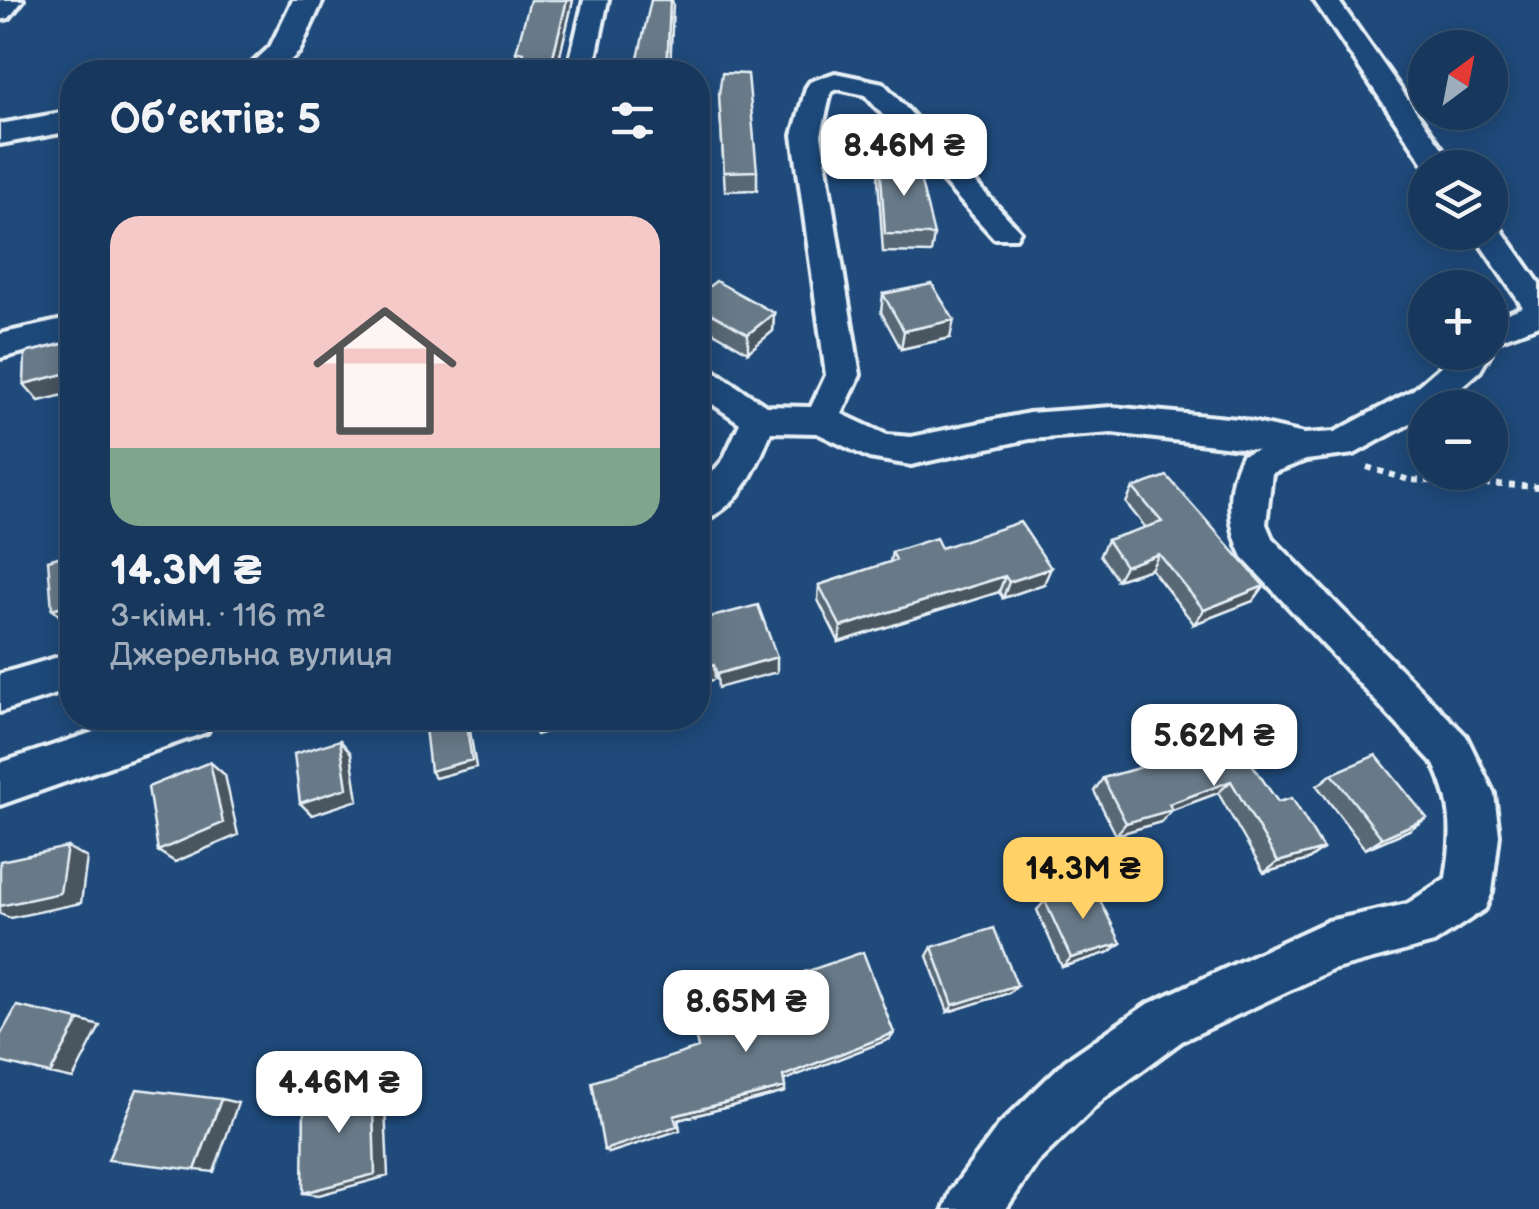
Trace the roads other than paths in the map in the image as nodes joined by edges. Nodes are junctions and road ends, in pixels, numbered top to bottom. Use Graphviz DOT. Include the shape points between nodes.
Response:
graph roads {
  1 [pos="11,0"];
  2 [pos="308,0"];
  3 [pos="596,0"];
  4 [pos="1326,0"];
  5 [pos="0,13"];
  6 [pos="273,60"];
  7 [pos="583,60"];
  8 [pos="60,123"];
  9 [pos="0,134"];
  10 [pos="1430,150"];
  11 [pos="1005,231"];
  12 [pos="1499,250"];
  13 [pos="1539,310"];
  14 [pos="1508,324"];
  15 [pos="60,332"];
  16 [pos="0,346"];
  17 [pos="1460,370"];
  18 [pos="710,385"];
  19 [pos="760,419"];
  20 [pos="822,420"];
  21 [pos="1304,447"];
  22 [pos="710,505"];
  23 [pos="60,675"];
  24 [pos="0,693"];
  25 [pos="157,730"];
  26 [pos="0,784"];
  27 [pos="972,1209"];
  1 -- 5 [label="street"];
  2 -- 6 [label="street"];
  3 -- 7 [label="street"];
  4 -- 10 [label="street"];
  8 -- 9 [label="street"];
  11 -- 20 [label="street" via="874,88 835,80 819,88 807,135 843,376"];
  12 -- 13 [label="street"];
  13 -- 14 [label="street"];
  15 -- 16 [label="street"];
  17 -- 21 [label="street" via="1424,400 1341,444"];
  18 -- 19 [label="street"];
  19 -- 20 [label="street"];
  19 -- 22 [label="street" via="740,464"];
  20 -- 21 [label="street" via="882,448 911,451 1029,426 1112,420 1222,430"];
  21 -- 27 [label="street" via="1255,465 1247,524 1258,548 1450,750 1471,794 1476,835 1468,892 1417,926 1328,946 1164,1023 1084,1080 1018,1144"];
  23 -- 24 [label="street"];
  25 -- 26 [label="street"];
}
